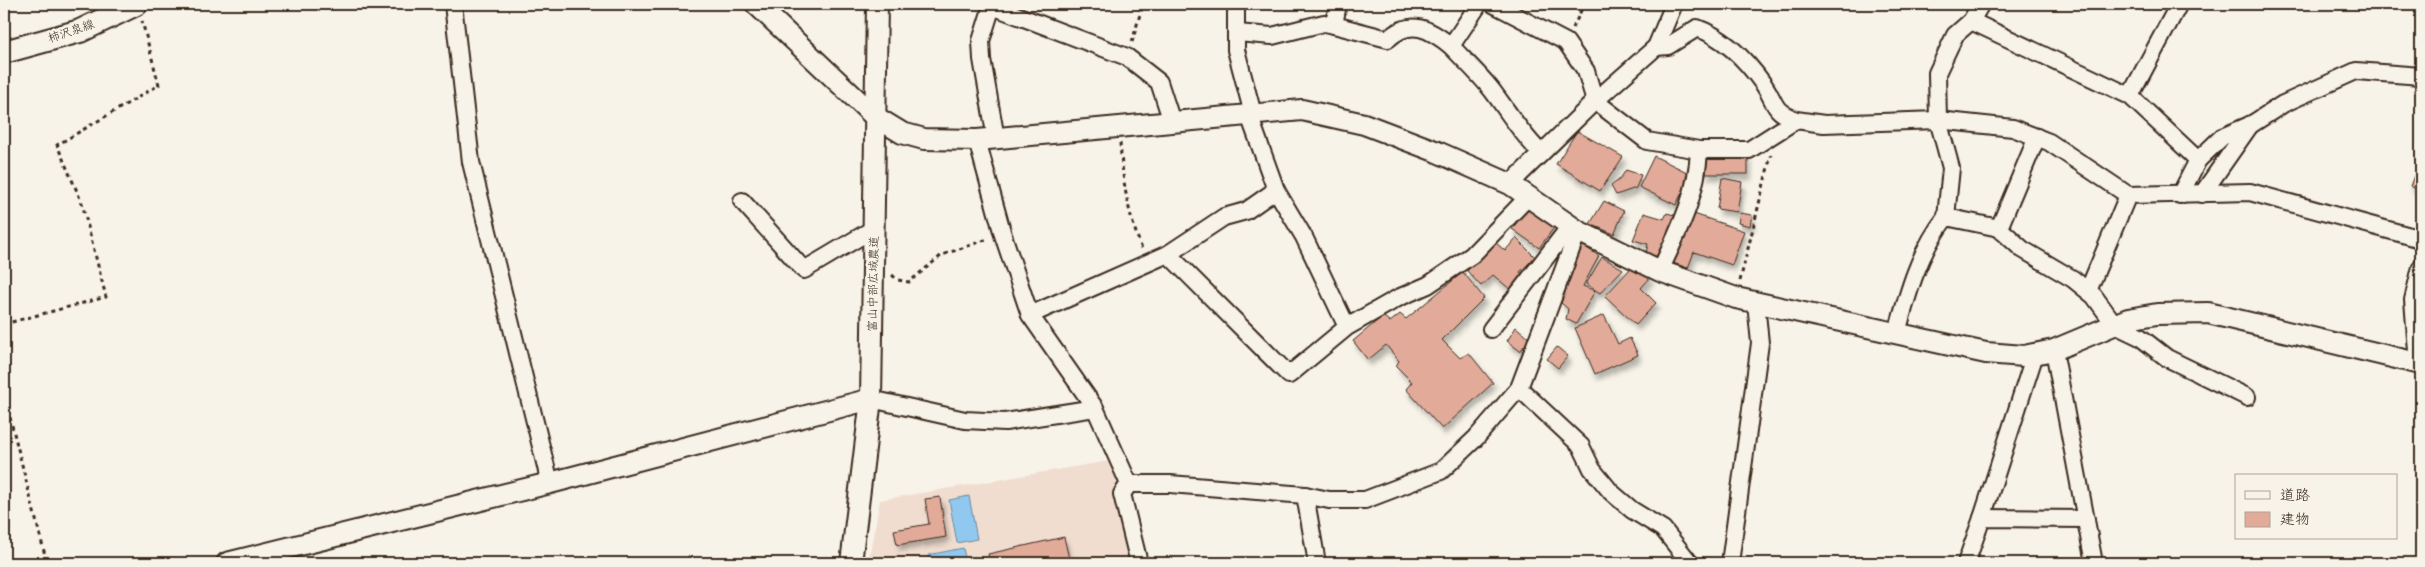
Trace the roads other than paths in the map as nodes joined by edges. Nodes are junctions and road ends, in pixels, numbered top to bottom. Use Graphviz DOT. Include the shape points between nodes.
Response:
graph roads {
  1 [pos="453,4"];
  2 [pos="756,4"];
  3 [pos="877,4"];
  4 [pos="1236,4"];
  5 [pos="1338,4"];
  6 [pos="1479,4"];
  7 [pos="1493,4"];
  8 [pos="1674,4"];
  9 [pos="1981,4"];
  10 [pos="2179,4"];
  11 [pos="990,5"];
  12 [pos="138,8"];
  13 [pos="1972,21"];
  14 [pos="1334,25"];
  15 [pos="1237,33"];
  16 [pos="1451,46"];
  17 [pos="1656,47"];
  18 [pos="4,52"];
  19 [pos="2421,76"];
  20 [pos="2130,96"];
  21 [pos="1594,101"];
  22 [pos="1251,115"];
  23 [pos="874,116"];
  24 [pos="1796,120"];
  25 [pos="1938,120"];
  26 [pos="1172,122"];
  27 [pos="2252,124"];
  28 [pos="2037,137"];
  29 [pos="986,140"];
  30 [pos="1698,150"];
  31 [pos="1541,153"];
  32 [pos="2198,160"];
  33 [pos="1510,184"];
  34 [pos="1276,190"];
  35 [pos="2202,194"];
  36 [pos="2128,195"];
  37 [pos="2180,195"];
  38 [pos="1528,197"];
  39 [pos="742,201"];
  40 [pos="1946,217"];
  41 [pos="1999,228"];
  42 [pos="873,229"];
  43 [pos="1574,229"];
  44 [pos="2421,239"];
  45 [pos="1168,254"];
  46 [pos="2421,267"];
  47 [pos="1660,271"];
  48 [pos="2088,291"];
  49 [pos="1756,303"];
  50 [pos="1030,315"];
  51 [pos="2115,325"];
  52 [pos="1347,327"];
  53 [pos="1491,329"];
  54 [pos="1897,333"];
  55 [pos="2044,352"];
  56 [pos="2420,364"];
  57 [pos="1519,388"];
  58 [pos="2247,397"];
  59 [pos="872,398"];
  60 [pos="1095,408"];
  61 [pos="550,483"];
  62 [pos="1129,484"];
  63 [pos="1305,495"];
  64 [pos="1982,518"];
  65 [pos="2086,520"];
  66 [pos="227,563"];
  67 [pos="851,563"];
  68 [pos="1139,563"];
  69 [pos="1317,563"];
  70 [pos="1690,563"];
  71 [pos="1730,563"];
  72 [pos="1966,563"];
  73 [pos="2094,563"];
  1 -- 61 [label="street" via="472,162"];
  2 -- 23 [label="street"];
  3 -- 23 [label="street, 富山中部広域農道"];
  4 -- 15 [label="street"];
  5 -- 14 [label="street"];
  6 -- 16 [label="street"];
  7 -- 21 [label="street" via="1566,42 1586,71"];
  8 -- 17 [label="street"];
  9 -- 13 [label="street"];
  10 -- 20 [label="street"];
  11 -- 26 [label="street" via="1127,57 1159,82"];
  11 -- 29 [label="street" via="981,41"];
  12 -- 18 [label="main road, 柿沢泉線" via="80,31"];
  13 -- 20 [label="street"];
  13 -- 25 [label="street" via="1955,35 1937,73"];
  14 -- 15 [label="street" via="1324,23 1272,36"];
  14 -- 16 [label="street" via="1388,39 1398,30 1420,27"];
  15 -- 22 [label="street" via="1236,50"];
  16 -- 31 [label="street" via="1489,87 1515,120 1523,136"];
  17 -- 21 [label="street"];
  17 -- 24 [label="street" via="1668,46 1698,28 1707,32 1726,42 1753,70 1772,104 1783,115"];
  19 -- 27 [label="street" via="2356,71 2283,104"];
  20 -- 32 [label="street"];
  21 -- 30 [label="street" via="1648,141"];
  21 -- 31 [label="street"];
  22 -- 26 [label="street"];
  22 -- 33 [label="street" via="1302,110 1364,124"];
  22 -- 34 [label="street"];
  23 -- 29 [label="street" via="902,133 924,139"];
  23 -- 42 [label="street, 富山中部広域農道"];
  24 -- 25 [label="street" via="1824,124"];
  24 -- 30 [label="street" via="1749,150"];
  25 -- 28 [label="street" via="2013,128"];
  25 -- 40 [label="street" via="1951,168"];
  26 -- 29 [label="street"];
  27 -- 32 [label="street" via="2222,137"];
  27 -- 35 [label="street"];
  28 -- 36 [label="street"];
  28 -- 41 [label="street"];
  29 -- 50 [label="street" via="1003,235"];
  30 -- 47 [label="street" via="1698,176 1690,204"];
  31 -- 33 [label="street"];
  32 -- 37 [label="street"];
  33 -- 38 [label="street"];
  34 -- 45 [label="street" via="1246,211 1224,217"];
  34 -- 52 [label="street" via="1304,237"];
  35 -- 37 [label="street"];
  35 -- 44 [label="street" via="2250,192"];
  36 -- 37 [label="street"];
  36 -- 48 [label="street"];
  38 -- 43 [label="street"];
  38 -- 52 [label="street" via="1472,255 1428,285"];
  39 -- 42 [label="street" via="804,270"];
  40 -- 41 [label="street"];
  40 -- 54 [label="street" via="1931,236 1910,284"];
  41 -- 48 [label="street" via="2022,249"];
  42 -- 59 [label="street, 富山中部広域農道"];
  43 -- 47 [label="street"];
  43 -- 53 [label="street"];
  43 -- 57 [label="street"];
  45 -- 50 [label="street"];
  45 -- 52 [label="street" via="1289,375"];
  46 -- 56 [label="street" via="2413,300"];
  47 -- 49 [label="street"];
  48 -- 51 [label="street"];
  49 -- 54 [label="street"];
  49 -- 71 [label="street" via="1760,343"];
  50 -- 60 [label="street"];
  51 -- 55 [label="street"];
  51 -- 56 [label="street" via="2128,319 2157,314 2208,313"];
  51 -- 58 [label="street" via="2140,337 2167,358"];
  54 -- 55 [label="street" via="1986,353 2024,356"];
  55 -- 64 [label="street"];
  55 -- 65 [label="street"];
  57 -- 63 [label="street" via="1476,438 1441,471 1364,500 1329,500"];
  57 -- 70 [label="street" via="1581,446 1592,469 1610,492 1663,529"];
  59 -- 60 [label="street" via="965,420 1005,422"];
  59 -- 61 [label="street"];
  59 -- 67 [label="street, 富山中部広域農道"];
  60 -- 62 [label="street"];
  61 -- 66 [label="street"];
  62 -- 63 [label="street" via="1170,484"];
  62 -- 68 [label="street" via="1122,494"];
  63 -- 69 [label="street"];
  64 -- 65 [label="street"];
  64 -- 72 [label="street"];
  65 -- 73 [label="street"];
}
